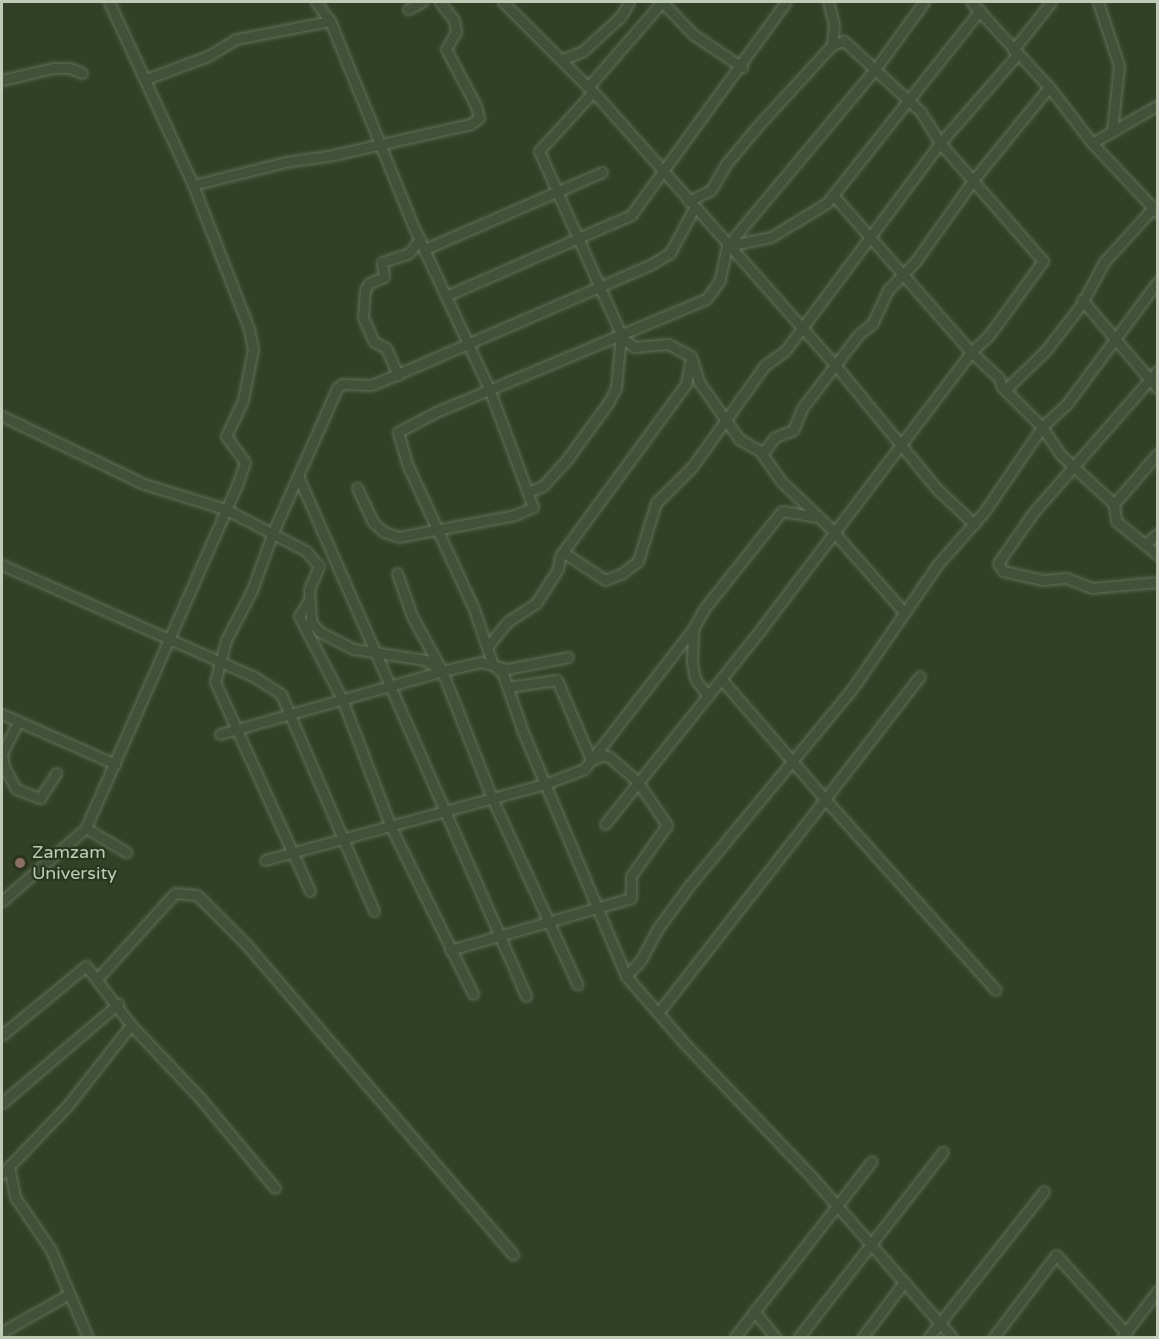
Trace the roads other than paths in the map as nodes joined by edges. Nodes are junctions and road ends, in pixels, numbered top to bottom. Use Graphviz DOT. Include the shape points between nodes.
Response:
graph roads {
  1 [pos="109,2"];
  2 [pos="316,2"];
  3 [pos="422,2"];
  4 [pos="440,2"];
  5 [pos="503,2"];
  6 [pos="629,2"];
  7 [pos="662,2"];
  8 [pos="786,2"];
  9 [pos="828,2"];
  10 [pos="924,2"];
  11 [pos="971,2"];
  12 [pos="1051,2"];
  13 [pos="1098,2"];
  14 [pos="408,9"];
  15 [pos="980,10"];
  16 [pos="330,21"];
  17 [pos="832,45"];
  18 [pos="1015,52"];
  19 [pos="561,60"];
  20 [pos="742,67"];
  21 [pos="876,68"];
  22 [pos="82,73"];
  23 [pos="146,79"];
  24 [pos="2,80"];
  25 [pos="1049,87"];
  26 [pos="590,90"];
  27 [pos="910,101"];
  28 [pos="1158,105"];
  29 [pos="1112,132"];
  30 [pos="940,143"];
  31 [pos="1092,143"];
  32 [pos="380,145"];
  33 [pos="662,168"];
  34 [pos="602,172"];
  35 [pos="974,179"];
  36 [pos="194,185"];
  37 [pos="558,192"];
  38 [pos="833,195"];
  39 [pos="691,204"];
  40 [pos="1155,210"];
  41 [pos="869,238"];
  42 [pos="420,239"];
  43 [pos="578,240"];
  44 [pos="727,246"];
  45 [pos="425,249"];
  46 [pos="902,275"];
  47 [pos="1158,280"];
  48 [pos="599,288"];
  49 [pos="448,295"];
  50 [pos="1082,300"];
  51 [pos="802,327"];
  52 [pos="621,335"];
  53 [pos="1115,342"];
  54 [pos="469,344"];
  55 [pos="971,352"];
  56 [pos="691,356"];
  57 [pos="836,366"];
  58 [pos="1158,370"];
  59 [pos="398,375"];
  60 [pos="1149,381"];
  61 [pos="1158,389"];
  62 [pos="1005,390"];
  63 [pos="490,391"];
  64 [pos="2,416"];
  65 [pos="727,420"];
  66 [pos="1041,428"];
  67 [pos="901,446"];
  68 [pos="1158,453"];
  69 [pos="762,454"];
  70 [pos="1073,468"];
  71 [pos="298,476"];
  72 [pos="357,488"];
  73 [pos="531,491"];
  74 [pos="1114,504"];
  75 [pos="225,509"];
  76 [pos="815,517"];
  77 [pos="974,524"];
  78 [pos="438,531"];
  79 [pos="273,532"];
  80 [pos="1158,533"];
  81 [pos="833,534"];
  82 [pos="1147,543"];
  83 [pos="563,552"];
  84 [pos="1158,555"];
  85 [pos="2,565"];
  86 [pos="397,573"];
  87 [pos="1158,582"];
  88 [pos="309,600"];
  89 [pos="904,612"];
  90 [pos="693,629"];
  91 [pos="171,641"];
  92 [pos="487,647"];
  93 [pos="376,654"];
  94 [pos="568,657"];
  95 [pos="219,663"];
  96 [pos="493,665"];
  97 [pos="442,671"];
  98 [pos="920,676"];
  99 [pos="721,679"];
  100 [pos="390,686"];
  101 [pos="507,687"];
  102 [pos="708,696"];
  103 [pos="342,699"];
  104 [pos="2,714"];
  105 [pos="288,714"];
  106 [pos="18,722"];
  107 [pos="238,729"];
  108 [pos="220,734"];
  109 [pos="591,760"];
  110 [pos="792,762"];
  111 [pos="115,764"];
  112 [pos="56,773"];
  113 [pos="637,781"];
  114 [pos="545,784"];
  115 [pos="492,798"];
  116 [pos="825,799"];
  117 [pos="443,812"];
  118 [pos="605,824"];
  119 [pos="391,827"];
  120 [pos="86,828"];
  121 [pos="344,838"];
  122 [pos="126,852"];
  123 [pos="292,852"];
  124 [pos="265,860"];
  125 [pos="310,891"];
  126 [pos="2,901"];
  127 [pos="599,906"];
  128 [pos="374,911"];
  129 [pos="549,921"];
  130 [pos="497,936"];
  131 [pos="450,950"];
  132 [pos="626,976"];
  133 [pos="97,979"];
  134 [pos="577,984"];
  135 [pos="996,990"];
  136 [pos="473,994"];
  137 [pos="526,996"];
  138 [pos="118,1004"];
  139 [pos="658,1013"];
  140 [pos="131,1025"];
  141 [pos="2,1035"];
  142 [pos="2,1102"];
  143 [pos="943,1152"];
  144 [pos="872,1161"];
  145 [pos="9,1166"];
  146 [pos="2,1174"];
  147 [pos="275,1188"];
  148 [pos="1044,1191"];
  149 [pos="834,1205"];
  150 [pos="870,1246"];
  151 [pos="513,1255"];
  152 [pos="904,1282"];
  153 [pos="1158,1290"];
  154 [pos="69,1294"];
  155 [pos="754,1311"];
  156 [pos="940,1323"];
  157 [pos="2,1332"];
  158 [pos="1124,1335"];
  159 [pos="88,1338"];
  160 [pos="734,1338"];
  161 [pos="776,1338"];
  162 [pos="798,1338"];
  163 [pos="862,1338"];
  164 [pos="928,1338"];
  165 [pos="952,1338"];
  166 [pos="993,1338"];
  1 -- 23 [label="street"];
  2 -- 16 [label="street"];
  3 -- 14 [label="street"];
  4 -- 32 [label="street" via="454,20 456,32 446,49 479,118 471,124"];
  5 -- 19 [label="street"];
  6 -- 19 [label="street" via="621,16 583,51"];
  7 -- 20 [label="street" via="694,36"];
  7 -- 26 [label="street"];
  8 -- 20 [label="street"];
  9 -- 17 [label="street" via="834,25"];
  10 -- 21 [label="street"];
  11 -- 15 [label="street"];
  12 -- 18 [label="street"];
  13 -- 29 [label="street" via="1119,66"];
  15 -- 18 [label="street"];
  15 -- 27 [label="street"];
  16 -- 23 [label="street" via="236,39 208,56"];
  16 -- 32 [label="street"];
  17 -- 21 [label="street" via="849,43"];
  17 -- 39 [label="street" via="756,128 726,164 711,190"];
  18 -- 25 [label="street"];
  18 -- 30 [label="street"];
  19 -- 26 [label="street"];
  20 -- 33 [label="street"];
  21 -- 27 [label="street"];
  21 -- 44 [label="street"];
  22 -- 24 [label="street" via="53,68"];
  23 -- 36 [label="street"];
  25 -- 31 [label="street"];
  25 -- 35 [label="street"];
  26 -- 33 [label="street"];
  26 -- 37 [label="street" via="538,150"];
  27 -- 30 [label="street"];
  27 -- 38 [label="street"];
  28 -- 29 [label="street"];
  29 -- 31 [label="street"];
  30 -- 35 [label="street"];
  30 -- 41 [label="street"];
  31 -- 40 [label="street"];
  32 -- 36 [label="street" via="285,162"];
  32 -- 42 [label="street"];
  33 -- 39 [label="street"];
  33 -- 43 [label="street" via="631,215"];
  34 -- 37 [label="street"];
  35 -- 46 [label="street"];
  35 -- 55 [label="street" via="1043,261 989,335"];
  36 -- 75 [label="street" via="249,329 253,349 243,400 226,436 245,462"];
  37 -- 43 [label="street"];
  37 -- 45 [label="street"];
  38 -- 41 [label="street"];
  38 -- 44 [label="street" via="827,203 771,237"];
  39 -- 44 [label="street"];
  39 -- 48 [label="street" via="667,256"];
  40 -- 50 [label="street" via="1104,262"];
  41 -- 46 [label="street"];
  41 -- 51 [label="street"];
  42 -- 45 [label="street"];
  42 -- 59 [label="street" via="409,253 382,262 384,277 369,283 365,290 363,317 374,342 386,348"];
  43 -- 48 [label="street"];
  43 -- 49 [label="street"];
  44 -- 51 [label="street"];
  44 -- 52 [label="street" via="720,280 706,299"];
  45 -- 49 [label="street"];
  46 -- 55 [label="street"];
  46 -- 57 [label="street" via="888,290 872,324 859,333"];
  47 -- 53 [label="street"];
  48 -- 52 [label="street"];
  48 -- 54 [label="street"];
  49 -- 54 [label="street"];
  50 -- 53 [label="street"];
  50 -- 62 [label="street" via="1046,350"];
  51 -- 57 [label="street"];
  51 -- 65 [label="street" via="785,351 765,365"];
  52 -- 56 [label="street" via="634,347 668,344"];
  52 -- 63 [label="street"];
  52 -- 73 [label="street" via="616,388 608,403 568,458 543,486"];
  53 -- 60 [label="street"];
  53 -- 66 [label="street" via="1059,414"];
  54 -- 59 [label="street"];
  54 -- 63 [label="street"];
  55 -- 62 [label="street" via="999,378"];
  55 -- 67 [label="street"];
  56 -- 65 [label="street" via="699,382"];
  56 -- 83 [label="street" via="686,384"];
  57 -- 67 [label="street"];
  57 -- 69 [label="street" via="798,414 793,430 775,437"];
  58 -- 60 [label="street"];
  59 -- 71 [label="street" via="371,385 342,384 337,388"];
  60 -- 61 [label="street"];
  60 -- 70 [label="street"];
  62 -- 66 [label="street"];
  63 -- 73 [label="street"];
  63 -- 78 [label="street" via="398,432 408,466"];
  64 -- 75 [label="street" via="144,484"];
  65 -- 69 [label="street" via="739,440"];
  65 -- 83 [label="street" via="678,486 656,503 638,561 605,580"];
  66 -- 70 [label="street"];
  66 -- 77 [label="street" via="1010,478"];
  67 -- 77 [label="street"];
  67 -- 81 [label="street"];
  68 -- 74 [label="street"];
  69 -- 76 [label="street"];
  70 -- 74 [label="street"];
  70 -- 87 [label="street" via="1007,546 998,563 1003,571 1043,580 1066,578 1092,588"];
  71 -- 79 [label="street"];
  71 -- 93 [label="street"];
  72 -- 78 [label="street" via="373,522 384,532 399,537"];
  73 -- 78 [label="street" via="533,507 515,516"];
  74 -- 82 [label="street" via="1116,521"];
  75 -- 79 [label="street"];
  75 -- 91 [label="street"];
  76 -- 81 [label="street"];
  76 -- 90 [label="street" via="782,511 756,540"];
  77 -- 89 [label="street" via="938,564"];
  78 -- 92 [label="street"];
  79 -- 88 [label="street" via="317,561"];
  79 -- 95 [label="street"];
  80 -- 82 [label="street"];
  81 -- 89 [label="street"];
  81 -- 99 [label="street"];
  82 -- 84 [label="street"];
  83 -- 92 [label="street" via="558,569 536,603 507,622"];
  85 -- 91 [label="street"];
  86 -- 97 [label="street" via="412,616"];
  88 -- 93 [label="street" via="311,622 320,632 354,649"];
  88 -- 103 [label="street" via="299,616"];
  89 -- 110 [label="street" via="852,689"];
  90 -- 102 [label="street" via="695,679"];
  90 -- 109 [label="street"];
  91 -- 95 [label="street"];
  91 -- 111 [label="street"];
  92 -- 96 [label="street"];
  93 -- 97 [label="street" via="425,660"];
  93 -- 100 [label="street"];
  94 -- 96 [label="street" via="507,669"];
  95 -- 105 [label="street" via="262,680 281,694"];
  95 -- 107 [label="street" via="215,682"];
  96 -- 97 [label="street" via="481,662"];
  96 -- 101 [label="street" via="503,674"];
  97 -- 100 [label="street"];
  97 -- 115 [label="street"];
  98 -- 116 [label="street"];
  99 -- 102 [label="street"];
  99 -- 110 [label="street"];
  100 -- 103 [label="street"];
  100 -- 117 [label="street"];
  101 -- 109 [label="street" via="556,680"];
  101 -- 114 [label="street"];
  102 -- 113 [label="street"];
  103 -- 105 [label="street"];
  103 -- 119 [label="street"];
  104 -- 106 [label="street"];
  105 -- 107 [label="street"];
  105 -- 121 [label="street"];
  106 -- 111 [label="street"];
  106 -- 112 [label="street" via="2,753 16,789 40,798"];
  107 -- 108 [label="street"];
  107 -- 123 [label="street"];
  109 -- 113 [label="street" via="609,757"];
  109 -- 114 [label="street" via="572,776"];
  110 -- 116 [label="street"];
  110 -- 132 [label="street" via="689,886 658,928 641,960"];
  111 -- 120 [label="street"];
  113 -- 118 [label="street"];
  113 -- 127 [label="street" via="667,825 631,876 631,898"];
  114 -- 115 [label="street"];
  114 -- 127 [label="street"];
  115 -- 117 [label="street"];
  115 -- 129 [label="street"];
  116 -- 135 [label="street"];
  116 -- 139 [label="street"];
  117 -- 119 [label="street"];
  117 -- 130 [label="street"];
  119 -- 121 [label="street"];
  119 -- 131 [label="street"];
  120 -- 122 [label="street"];
  120 -- 126 [label="street"];
  121 -- 123 [label="street"];
  121 -- 128 [label="street"];
  123 -- 124 [label="street"];
  123 -- 125 [label="street"];
  127 -- 129 [label="street"];
  127 -- 132 [label="street"];
  129 -- 130 [label="street"];
  129 -- 134 [label="street"];
  130 -- 131 [label="street"];
  130 -- 137 [label="street"];
  131 -- 136 [label="street"];
  132 -- 139 [label="street"];
  133 -- 138 [label="street"];
  133 -- 141 [label="street" via="86,966"];
  133 -- 151 [label="street" via="175,893 197,895 245,943"];
  138 -- 140 [label="street"];
  138 -- 142 [label="street"];
  139 -- 149 [label="street"];
  140 -- 145 [label="street" via="68,1106"];
  140 -- 147 [label="street" via="200,1098"];
  143 -- 150 [label="street"];
  144 -- 149 [label="street"];
  145 -- 146 [label="street"];
  145 -- 154 [label="street" via="15,1197 43,1234"];
  148 -- 156 [label="street"];
  149 -- 150 [label="street"];
  149 -- 155 [label="street"];
  150 -- 152 [label="street"];
  150 -- 162 [label="street"];
  152 -- 156 [label="street"];
  152 -- 163 [label="street"];
  153 -- 158 [label="street"];
  154 -- 157 [label="street"];
  154 -- 159 [label="street"];
  155 -- 160 [label="street"];
  155 -- 161 [label="street"];
  156 -- 164 [label="street"];
  156 -- 165 [label="street"];
  158 -- 166 [label="street" via="1056,1255"];
}
